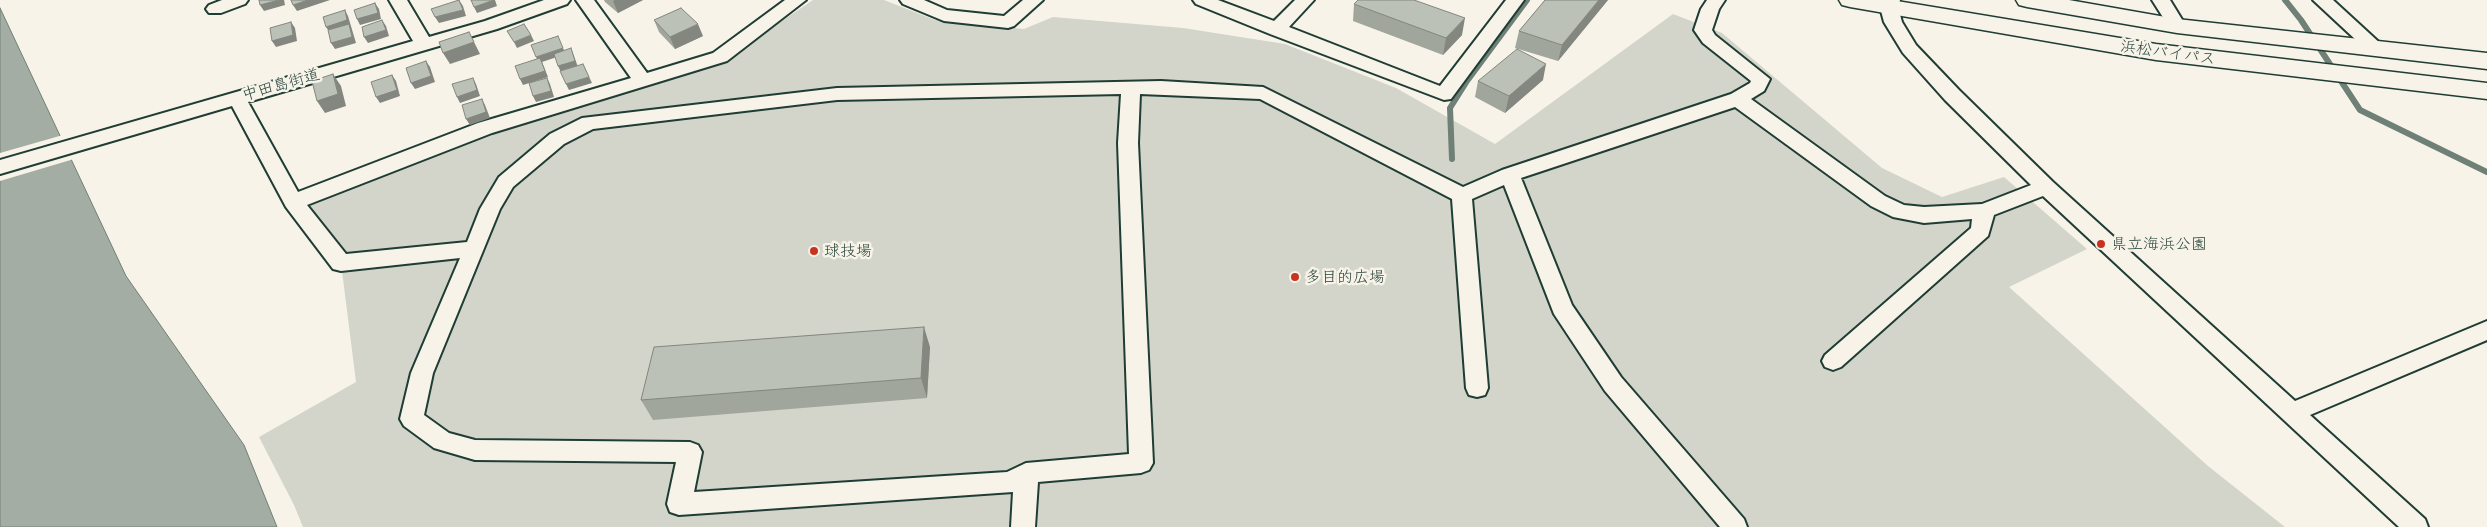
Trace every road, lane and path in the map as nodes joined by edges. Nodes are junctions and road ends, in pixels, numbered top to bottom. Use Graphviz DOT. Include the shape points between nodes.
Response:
graph roads {
  1 [pos="239,0"];
  2 [pos="398,0"];
  3 [pos="562,0"];
  4 [pos="585,0"];
  5 [pos="797,0"];
  6 [pos="909,0"];
  7 [pos="1034,0"];
  8 [pos="1202,0"];
  9 [pos="1305,0"];
  10 [pos="1515,0"];
  11 [pos="1716,0"];
  12 [pos="1850,0"];
  13 [pos="2027,0"];
  14 [pos="2161,0"];
  15 [pos="2322,0"];
  16 [pos="1890,4"];
  17 [pos="215,9"];
  18 [pos="2177,26"];
  19 [pos="1276,30"];
  20 [pos="424,44"];
  21 [pos="2376,49"];
  22 [pos="2487,61"];
  23 [pos="643,82"];
  24 [pos="1131,88"];
  25 [pos="2487,91"];
  26 [pos="237,98"];
  27 [pos="1738,99"];
  28 [pos="0,167"];
  29 [pos="1509,175"];
  30 [pos="2046,187"];
  31 [pos="1462,195"];
  32 [pos="293,202"];
  33 [pos="1984,211"];
  34 [pos="475,249"];
  35 [pos="2487,330"];
  36 [pos="1833,361"];
  37 [pos="1477,388"];
  38 [pos="2293,412"];
  39 [pos="1026,473"];
  40 [pos="1023,527"];
  41 [pos="1735,527"];
  42 [pos="2416,527"];
  1 -- 17 [label="street"];
  2 -- 20 [label="street"];
  3 -- 20 [label="street, 中田島街道" via="521,16"];
  4 -- 23 [label="street"];
  5 -- 23 [label="street" via="720,57"];
  6 -- 7 [label="street" via="944,15 1008,22"];
  8 -- 19 [label="street"];
  9 -- 19 [label="street"];
  10 -- 19 [label="street" via="1444,94"];
  11 -- 27 [label="street" via="1703,30 1709,39 1761,80 1757,87"];
  12 -- 16 [label="highway, 浜松バイパス"];
  13 -- 18 [label="highway, 浜松バイパス"];
  14 -- 18 [label="street"];
  15 -- 21 [label="street"];
  16 -- 25 [label="highway, 浜松バイパス" via="2053,36 2306,71"];
  16 -- 30 [label="street" via="1893,22 1909,49"];
  18 -- 21 [label="highway, 浜松バイパス"];
  20 -- 26 [label="street, 中田島街道"];
  21 -- 22 [label="highway, 浜松バイパス"];
  23 -- 32 [label="street" via="572,100 485,128"];
  24 -- 31 [label="street" via="1263,93"];
  24 -- 34 [label="street" via="838,94 589,124 557,139 506,182 490,209"];
  24 -- 39 [label="street" via="1128,143 1141,463"];
  26 -- 28 [label="street, 中田島街道"];
  26 -- 32 [label="street"];
  27 -- 29 [label="street"];
  27 -- 33 [label="street" via="1892,208 1924,215"];
  29 -- 31 [label="street"];
  29 -- 41 [label="street" via="1562,308 1613,384"];
  30 -- 33 [label="street"];
  30 -- 38 [label="street"];
  31 -- 37 [label="street"];
  32 -- 34 [label="street" via="341,262"];
  33 -- 36 [label="street" via="1981,231"];
  34 -- 39 [label="street" via="422,373 412,419 442,442 475,450 690,452 679,504 1011,482"];
  35 -- 38 [label="street"];
  38 -- 42 [label="street"];
  39 -- 40 [label="street"];
}
